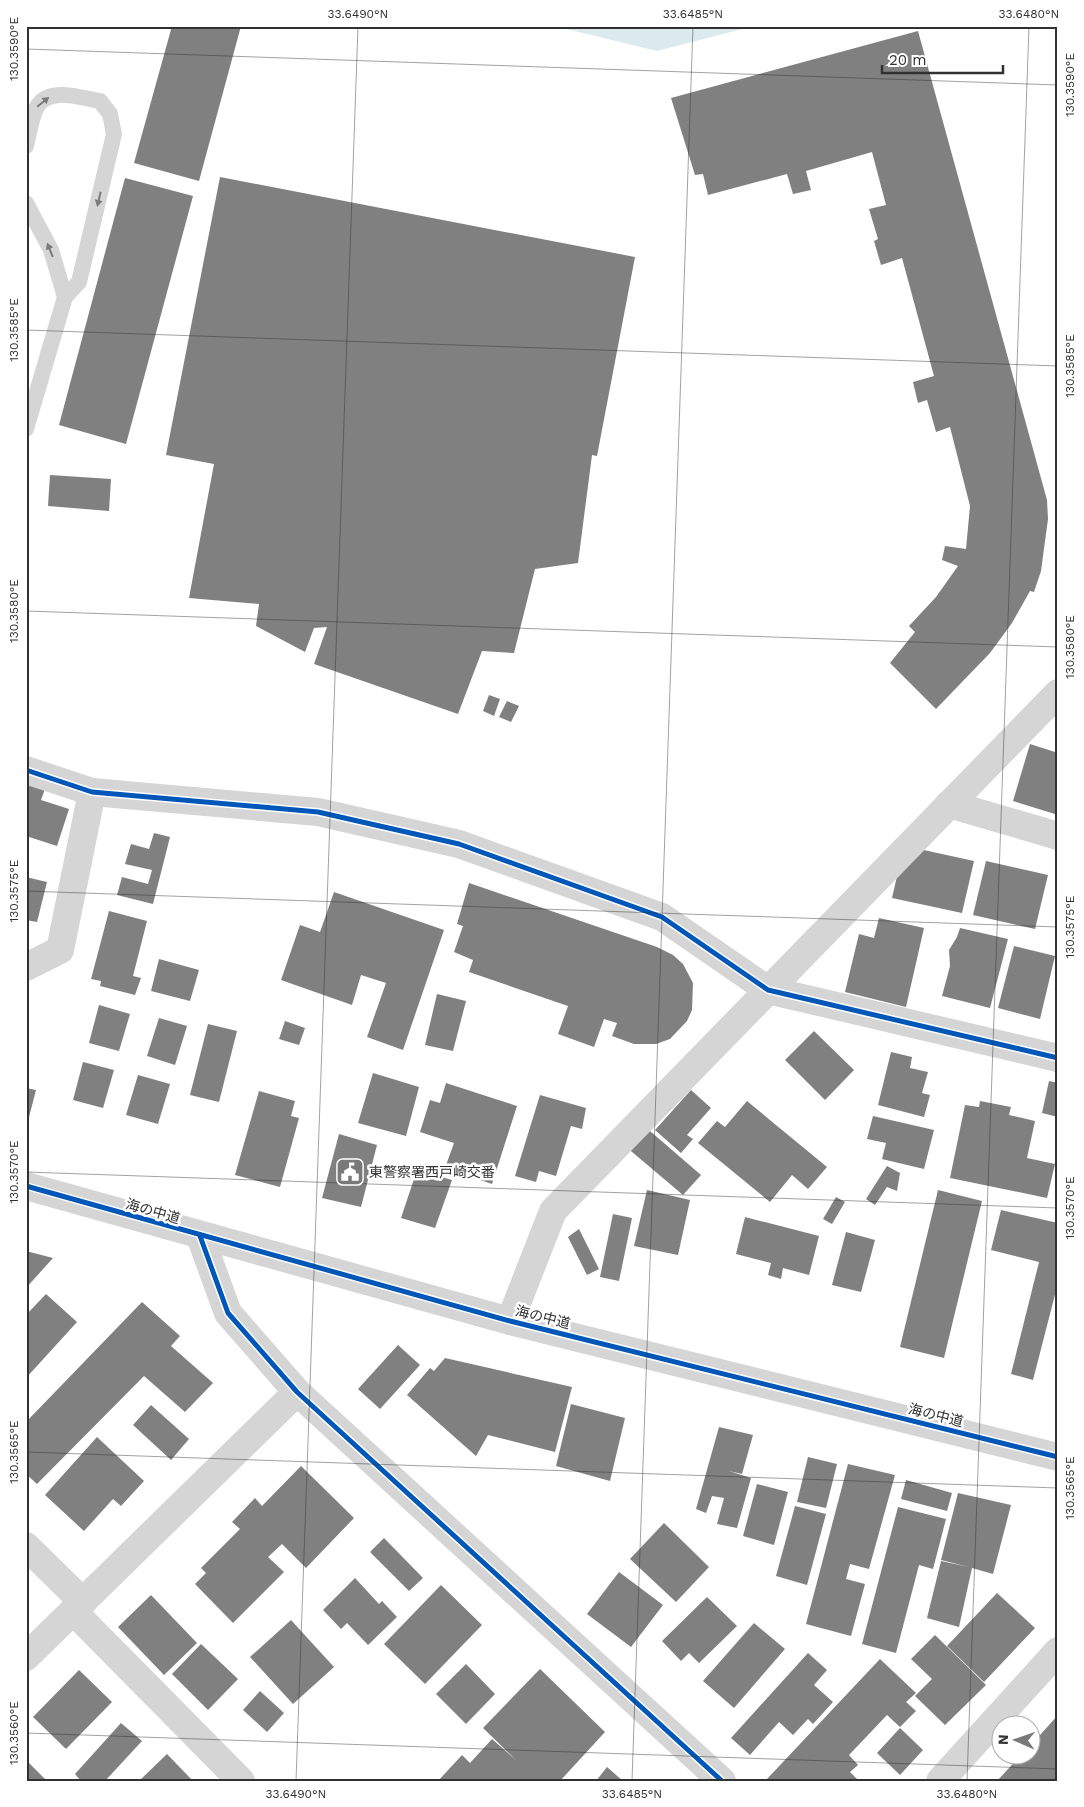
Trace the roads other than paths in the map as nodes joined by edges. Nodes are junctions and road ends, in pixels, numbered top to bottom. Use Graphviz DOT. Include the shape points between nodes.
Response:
graph roads {
  1 [pos="26,146"];
  2 [pos="26,203"];
  3 [pos="65,297"];
  4 [pos="26,429"];
  5 [pos="1058,693"];
  6 [pos="26,770"];
  7 [pos="92,792"];
  8 [pos="949,804"];
  9 [pos="1058,836"];
  10 [pos="26,967"];
  11 [pos="768,990"];
  12 [pos="1058,1058"];
  13 [pos="26,1186"];
  14 [pos="200,1236"];
  15 [pos="510,1321"];
  16 [pos="297,1392"];
  17 [pos="1058,1457"];
  18 [pos="26,1546"];
  19 [pos="78,1607"];
  20 [pos="1058,1651"];
  21 [pos="26,1657"];
  22 [pos="241,1781"];
  23 [pos="722,1781"];
  24 [pos="940,1781"];
  1 -- 3 [label="lane, one-way" via="37,106 51,96 100,101 110,114 114,134 79,282"];
  3 -- 2 [label="lane, one-way" via="51,250"];
  3 -- 4 [label="lane"];
  5 -- 8 [label="street"];
  6 -- 7 [label="street"];
  7 -- 10 [label="street" via="60,950"];
  7 -- 11 [label="street" via="318,812 459,844 662,917"];
  8 -- 9 [label="street"];
  8 -- 11 [label="street"];
  11 -- 12 [label="street"];
  11 -- 15 [label="street" via="553,1212"];
  13 -- 14 [label="street, 海の中道"];
  14 -- 15 [label="street, 海の中道"];
  14 -- 16 [label="street" via="228,1314"];
  15 -- 17 [label="street, 海の中道"];
  16 -- 19 [label="street"];
  16 -- 23 [label="street"];
  18 -- 19 [label="street"];
  19 -- 21 [label="street"];
  19 -- 22 [label="street"];
  20 -- 24 [label="street"];
}
